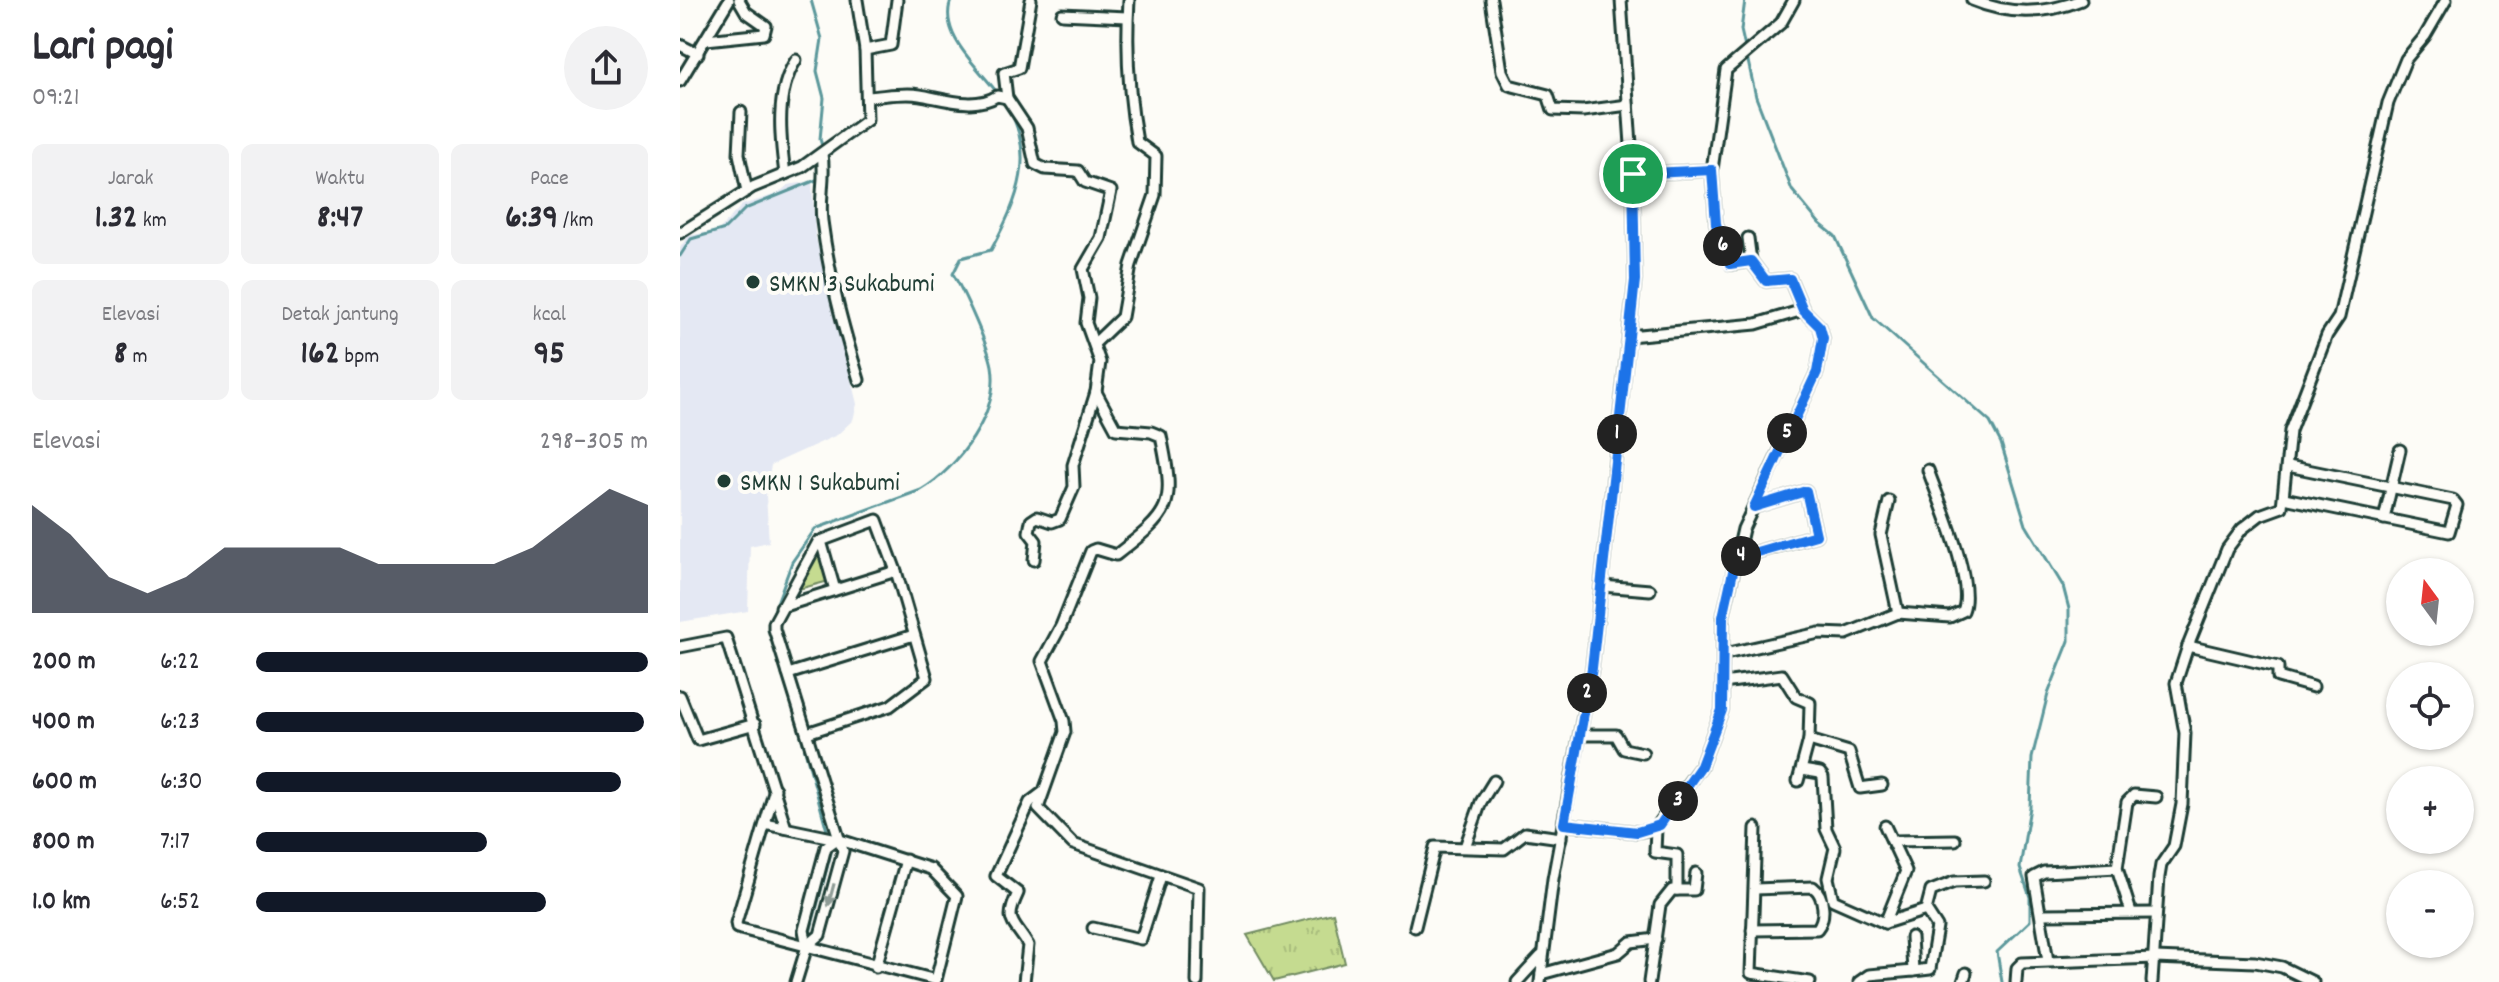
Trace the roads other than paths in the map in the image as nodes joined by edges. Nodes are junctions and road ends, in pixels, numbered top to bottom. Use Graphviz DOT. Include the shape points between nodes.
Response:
graph roads {
  1 [pos="739,0"];
  2 [pos="857,0"];
  3 [pos="897,0"];
  4 [pos="1031,0"];
  5 [pos="1129,0"];
  6 [pos="1491,0"];
  7 [pos="1621,0"];
  8 [pos="1794,0"];
  9 [pos="1972,0"];
  10 [pos="2046,0"];
  11 [pos="2081,0"];
  12 [pos="2446,0"];
  13 [pos="725,1"];
  14 [pos="2045,11"];
  15 [pos="1062,14"];
  16 [pos="1127,17"];
  17 [pos="706,40"];
  18 [pos="680,45"];
  19 [pos="865,50"];
  20 [pos="698,54"];
  21 [pos="796,60"];
  22 [pos="680,81"];
  23 [pos="868,97"];
  24 [pos="1007,98"];
  25 [pos="1628,105"];
  26 [pos="741,112"];
  27 [pos="822,154"];
  28 [pos="1712,170"];
  29 [pos="785,174"];
  30 [pos="1633,174"];
  31 [pos="747,191"];
  32 [pos="680,233"];
  33 [pos="1748,238"];
  34 [pos="1751,261"];
  35 [pos="1803,310"];
  36 [pos="1629,336"];
  37 [pos="1095,343"];
  38 [pos="859,380"];
  39 [pos="1096,392"];
  40 [pos="2400,450"];
  41 [pos="2288,466"];
  42 [pos="1928,470"];
  43 [pos="2391,488"];
  44 [pos="2284,498"];
  45 [pos="1889,501"];
  46 [pos="1754,507"];
  47 [pos="2384,519"];
  48 [pos="821,541"];
  49 [pos="1736,558"];
  50 [pos="1034,560"];
  51 [pos="896,571"];
  52 [pos="1602,586"];
  53 [pos="835,590"];
  54 [pos="1650,590"];
  55 [pos="781,607"];
  56 [pos="1898,613"];
  57 [pos="914,635"];
  58 [pos="2188,646"];
  59 [pos="680,647"];
  60 [pos="1725,654"];
  61 [pos="788,674"];
  62 [pos="1723,683"];
  63 [pos="2313,687"];
  64 [pos="680,696"];
  65 [pos="755,724"];
  66 [pos="807,733"];
  67 [pos="1580,735"];
  68 [pos="1809,740"];
  69 [pos="1643,753"];
  70 [pos="1802,770"];
  71 [pos="1494,781"];
  72 [pos="1798,781"];
  73 [pos="1882,785"];
  74 [pos="775,789"];
  75 [pos="1042,793"];
  76 [pos="2156,797"];
  77 [pos="765,824"];
  78 [pos="1564,824"];
  79 [pos="1885,826"];
  80 [pos="786,828"];
  81 [pos="1656,828"];
  82 [pos="1756,828"];
  83 [pos="1561,838"];
  84 [pos="837,839"];
  85 [pos="1955,840"];
  86 [pos="1892,841"];
  87 [pos="1465,847"];
  88 [pos="906,860"];
  89 [pos="2117,868"];
  90 [pos="1696,873"];
  91 [pos="1161,876"];
  92 [pos="1984,881"];
  93 [pos="1755,889"];
  94 [pos="1677,890"];
  95 [pos="1926,910"];
  96 [pos="2131,912"];
  97 [pos="2156,913"];
  98 [pos="2042,914"];
  99 [pos="1885,923"];
  100 [pos="1415,927"];
  101 [pos="1093,928"];
  102 [pos="1752,930"];
  103 [pos="1911,937"];
  104 [pos="1656,939"];
  105 [pos="807,946"];
  106 [pos="1541,956"];
  107 [pos="2155,958"];
  108 [pos="2048,961"];
  109 [pos="876,967"];
  110 [pos="1913,971"];
  111 [pos="1540,978"];
  112 [pos="796,982"];
  113 [pos="1024,982"];
  114 [pos="1197,982"];
  115 [pos="1517,982"];
  116 [pos="1649,982"];
  117 [pos="1810,982"];
  118 [pos="1859,982"];
  119 [pos="2016,982"];
  120 [pos="2152,982"];
  121 [pos="2313,982"];
  1 -- 17 [label="street" via="766,26 764,34"];
  2 -- 19 [label="street"];
  3 -- 19 [label="street" via="891,45"];
  4 -- 24 [label="street" via="1019,68 1004,73"];
  5 -- 16 [label="street"];
  6 -- 25 [label="street" via="1509,85 1548,95 1553,110"];
  7 -- 25 [label="street"];
  8 -- 28 [label="street" via="1781,23 1726,70"];
  9 -- 14 [label="street" via="2006,11"];
  10 -- 14 [label="street"];
  11 -- 14 [label="street"];
  12 -- 41 [label="street" via="2406,59 2388,103 2339,317 2290,431"];
  13 -- 17 [label="street"];
  15 -- 16 [label="street"];
  16 -- 37 [label="street" via="1129,97 1137,142 1156,156 1155,195 1137,243 1122,317"];
  17 -- 20 [label="street"];
  18 -- 20 [label="street"];
  19 -- 23 [label="street"];
  20 -- 22 [label="street"];
  21 -- 29 [label="street" via="784,84"];
  23 -- 24 [label="street" via="920,94 952,102"];
  23 -- 27 [label="street" via="867,120"];
  24 -- 37 [label="street" via="1027,128 1035,164 1078,171 1085,182 1111,191 1101,238 1083,269 1089,298 1086,323"];
  25 -- 30 [label="street"];
  26 -- 31 [label="street" via="739,154"];
  27 -- 29 [label="street"];
  27 -- 38 [label="street" via="826,178 820,189 829,270"];
  28 -- 30 [label="street"];
  28 -- 34 [label="street" via="1716,224 1730,263"];
  29 -- 31 [label="street"];
  30 -- 36 [label="street" via="1635,280"];
  31 -- 32 [label="street"];
  33 -- 34 [label="street"];
  34 -- 35 [label="street" via="1766,281 1790,279"];
  35 -- 36 [label="street" via="1756,324"];
  35 -- 46 [label="street" via="1823,338 1817,372"];
  36 -- 52 [label="street"];
  37 -- 39 [label="street" via="1101,369"];
  39 -- 50 [label="street" via="1073,465 1074,487 1060,519 1031,521"];
  39 -- 75 [label="street" via="1113,427 1161,436 1167,506 1158,521 1116,555 1091,551 1042,661 1065,732"];
  40 -- 43 [label="street"];
  41 -- 43 [label="street"];
  41 -- 44 [label="street"];
  42 -- 56 [label="street" via="1966,604 1950,617"];
  43 -- 47 [label="street"];
  43 -- 47 [label="street" via="2456,501 2452,530"];
  44 -- 47 [label="street"];
  44 -- 58 [label="street" via="2282,507 2260,515 2227,549"];
  45 -- 56 [label="street" via="1881,535"];
  46 -- 49 [label="street"];
  46 -- 49 [label="street" via="1806,491 1816,535"];
  48 -- 51 [label="street" via="877,520"];
  48 -- 53 [label="street"];
  48 -- 55 [label="street"];
  49 -- 60 [label="street" via="1723,617"];
  51 -- 53 [label="street"];
  51 -- 57 [label="street"];
  52 -- 54 [label="street"];
  52 -- 67 [label="street"];
  53 -- 55 [label="street"];
  55 -- 61 [label="street" via="774,629"];
  56 -- 60 [label="street" via="1846,634 1819,633"];
  57 -- 61 [label="street"];
  57 -- 66 [label="street" via="925,680 890,706"];
  58 -- 63 [label="street" via="2262,661 2278,667 2278,677"];
  58 -- 97 [label="street" via="2176,683 2185,733 2182,804 2174,846 2161,865"];
  59 -- 65 [label="street" via="726,638"];
  60 -- 62 [label="street"];
  61 -- 66 [label="street"];
  62 -- 68 [label="street" via="1786,677 1796,697 1811,707"];
  62 -- 81 [label="street" via="1722,710 1705,759"];
  64 -- 65 [label="street" via="698,740"];
  65 -- 74 [label="street"];
  66 -- 84 [label="street"];
  67 -- 69 [label="street" via="1616,735 1624,749"];
  67 -- 78 [label="street"];
  68 -- 70 [label="street"];
  68 -- 73 [label="street" via="1849,752 1860,788"];
  70 -- 72 [label="street"];
  70 -- 99 [label="street" via="1823,777 1826,829 1835,848 1830,894 1839,904"];
  71 -- 87 [label="street"];
  74 -- 77 [label="street"];
  74 -- 80 [label="street"];
  75 -- 91 [label="street" via="1038,808 1067,840"];
  75 -- 113 [label="street" via="1030,802 996,876 1018,893 1009,913 1028,945"];
  76 -- 89 [label="street" via="2129,797"];
  77 -- 80 [label="street"];
  77 -- 105 [label="street" via="737,928"];
  78 -- 81 [label="street" via="1637,832"];
  78 -- 83 [label="street"];
  79 -- 86 [label="street"];
  80 -- 84 [label="street"];
  81 -- 94 [label="street" via="1655,852 1677,855"];
  82 -- 93 [label="street"];
  83 -- 87 [label="street" via="1525,833 1504,849"];
  83 -- 106 [label="street"];
  84 -- 88 [label="street"];
  84 -- 105 [label="street" via="826,847 804,930"];
  84 -- 105 [label="street, one-way" via="843,851 820,935"];
  85 -- 86 [label="street"];
  86 -- 99 [label="street" via="1906,871"];
  87 -- 100 [label="street" via="1435,847"];
  88 -- 109 [label="street"];
  88 -- 109 [label="street" via="935,871 957,896 936,980"];
  89 -- 96 [label="street"];
  89 -- 98 [label="street" via="2036,874"];
  90 -- 94 [label="street" via="1694,890"];
  91 -- 101 [label="street" via="1141,939"];
  91 -- 114 [label="street" via="1201,891"];
  92 -- 95 [label="street" via="1954,882 1931,891"];
  93 -- 102 [label="street"];
  93 -- 102 [label="street" via="1813,887 1822,900 1822,920 1811,931"];
  94 -- 104 [label="street" via="1662,899"];
  95 -- 99 [label="street"];
  95 -- 110 [label="street" via="1938,929 1934,952 1930,969"];
  96 -- 97 [label="street"];
  96 -- 98 [label="street"];
  97 -- 107 [label="street"];
  98 -- 108 [label="street"];
  102 -- 117 [label="street" via="1751,973"];
  103 -- 110 [label="street"];
  104 -- 111 [label="street" via="1631,942 1610,956"];
  104 -- 116 [label="street"];
  105 -- 109 [label="street"];
  105 -- 112 [label="street"];
  106 -- 111 [label="street"];
  106 -- 115 [label="street"];
  107 -- 108 [label="street"];
  107 -- 120 [label="street"];
  107 -- 121 [label="street" via="2255,962 2282,967"];
  108 -- 119 [label="street" via="2019,964"];
  110 -- 118 [label="street" via="1869,975"];
}
